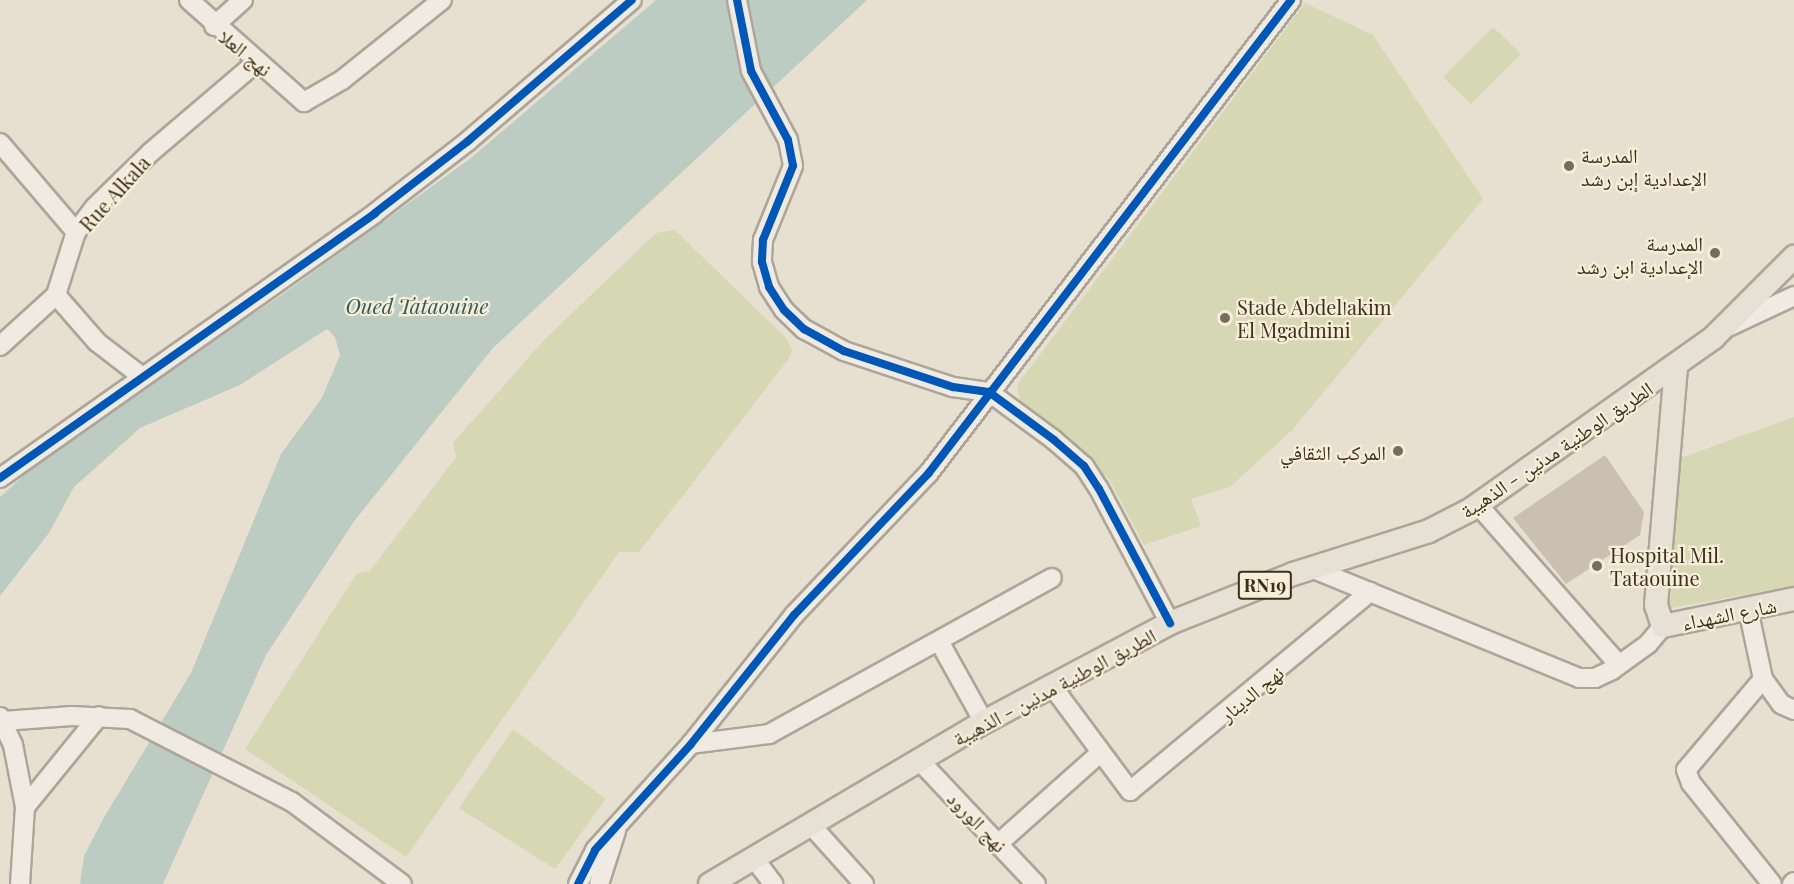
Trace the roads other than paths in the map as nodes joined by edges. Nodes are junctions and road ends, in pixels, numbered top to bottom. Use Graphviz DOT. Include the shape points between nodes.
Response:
graph roads {
  1 [pos="189,0"];
  2 [pos="243,0"];
  3 [pos="442,0"];
  4 [pos="632,0"];
  5 [pos="737,0"];
  6 [pos="1291,0"];
  7 [pos="214,26"];
  8 [pos="258,61"];
  9 [pos="0,143"];
  10 [pos="76,232"];
  11 [pos="1794,257"];
  12 [pos="56,295"];
  13 [pos="1794,296"];
  14 [pos="1725,328"];
  15 [pos="0,345"];
  16 [pos="1676,367"];
  17 [pos="141,376"];
  18 [pos="989,393"];
  19 [pos="0,478"];
  20 [pos="1478,506"];
  21 [pos="1311,568"];
  22 [pos="1052,578"];
  23 [pos="1370,592"];
  24 [pos="1794,599"];
  25 [pos="1748,609"];
  26 [pos="1170,623"];
  27 [pos="1663,626"];
  28 [pos="940,643"];
  29 [pos="1619,665"];
  30 [pos="1762,679"];
  31 [pos="1052,686"];
  32 [pos="1794,710"];
  33 [pos="99,716"];
  34 [pos="2,719"];
  35 [pos="984,722"];
  36 [pos="691,744"];
  37 [pos="1099,754"];
  38 [pos="918,759"];
  39 [pos="25,807"];
  40 [pos="810,824"];
  41 [pos="617,829"];
  42 [pos="999,843"];
  43 [pos="753,857"];
  44 [pos="20,884"];
  45 [pos="402,884"];
  46 [pos="578,884"];
  47 [pos="599,884"];
  48 [pos="710,884"];
  49 [pos="773,884"];
  50 [pos="864,884"];
  51 [pos="1036,884"];
  52 [pos="1772,884"];
  1 -- 7 [label="street, نهج العلا"];
  2 -- 7 [label="street"];
  3 -- 8 [label="street, نهج العلا" via="342,80 304,102"];
  4 -- 17 [label="street" via="468,141 384,206"];
  5 -- 18 [label="street" via="751,71 788,140 793,166 786,192 763,240 762,262 769,287 804,329 844,351 953,387"];
  6 -- 18 [label="street"];
  7 -- 8 [label="street, نهج العلا"];
  8 -- 10 [label="street, Rue Alkala" via="151,152"];
  9 -- 10 [label="street"];
  10 -- 12 [label="street, Rue Alkala"];
  11 -- 14 [label="main road, الطريق الوطنية مدنين - الذهيبة / RN19"];
  12 -- 15 [label="street"];
  12 -- 17 [label="street" via="97,342"];
  13 -- 14 [label="street"];
  14 -- 16 [label="main road, الطريق الوطنية مدنين - الذهيبة / RN19"];
  16 -- 20 [label="main road, الطريق الوطنية مدنين - الذهيبة / RN19"];
  16 -- 27 [label="main road" via="1656,605"];
  17 -- 19 [label="street"];
  18 -- 26 [label="street" via="1083,466"];
  18 -- 36 [label="street" via="928,474 794,615"];
  20 -- 21 [label="main road, الطريق الوطنية مدنين - الذهيبة / RN19" via="1429,531"];
  20 -- 29 [label="street"];
  21 -- 23 [label="street"];
  21 -- 26 [label="main road, الطريق الوطنية مدنين - الذهيبة / RN19"];
  22 -- 28 [label="street"];
  23 -- 29 [label="street" via="1579,678 1595,678"];
  23 -- 37 [label="street, نهج الدينار" via="1130,791"];
  24 -- 25 [label="main road, شارع الشهداء"];
  25 -- 27 [label="main road, شارع الشهداء"];
  25 -- 30 [label="street"];
  26 -- 31 [label="main road, الطريق الوطنية مدنين - الذهيبة / RN19"];
  27 -- 29 [label="street"];
  28 -- 35 [label="street"];
  28 -- 36 [label="street" via="769,734"];
  30 -- 32 [label="street" via="1781,704"];
  30 -- 52 [label="street" via="1686,770 1691,783"];
  31 -- 35 [label="main road, الطريق الوطنية مدنين - الذهيبة / RN19"];
  31 -- 37 [label="street"];
  33 -- 34 [label="street"];
  33 -- 39 [label="street"];
  33 -- 45 [label="street" via="130,719 292,802"];
  34 -- 39 [label="street" via="14,745"];
  35 -- 38 [label="main road, الطريق الوطنية مدنين - الذهيبة / RN19"];
  36 -- 41 [label="street"];
  37 -- 42 [label="street"];
  38 -- 40 [label="main road, الطريق الوطنية مدنين - الذهيبة / RN19"];
  38 -- 42 [label="street, نهج الورود"];
  39 -- 44 [label="street"];
  40 -- 43 [label="main road, الطريق الوطنية مدنين - الذهيبة / RN19"];
  40 -- 50 [label="street"];
  41 -- 46 [label="street" via="595,850"];
  41 -- 47 [label="street"];
  42 -- 51 [label="street, نهج الورود"];
  43 -- 48 [label="main road, الطريق الوطنية مدنين - الذهيبة / RN19"];
  43 -- 49 [label="street"];
}
